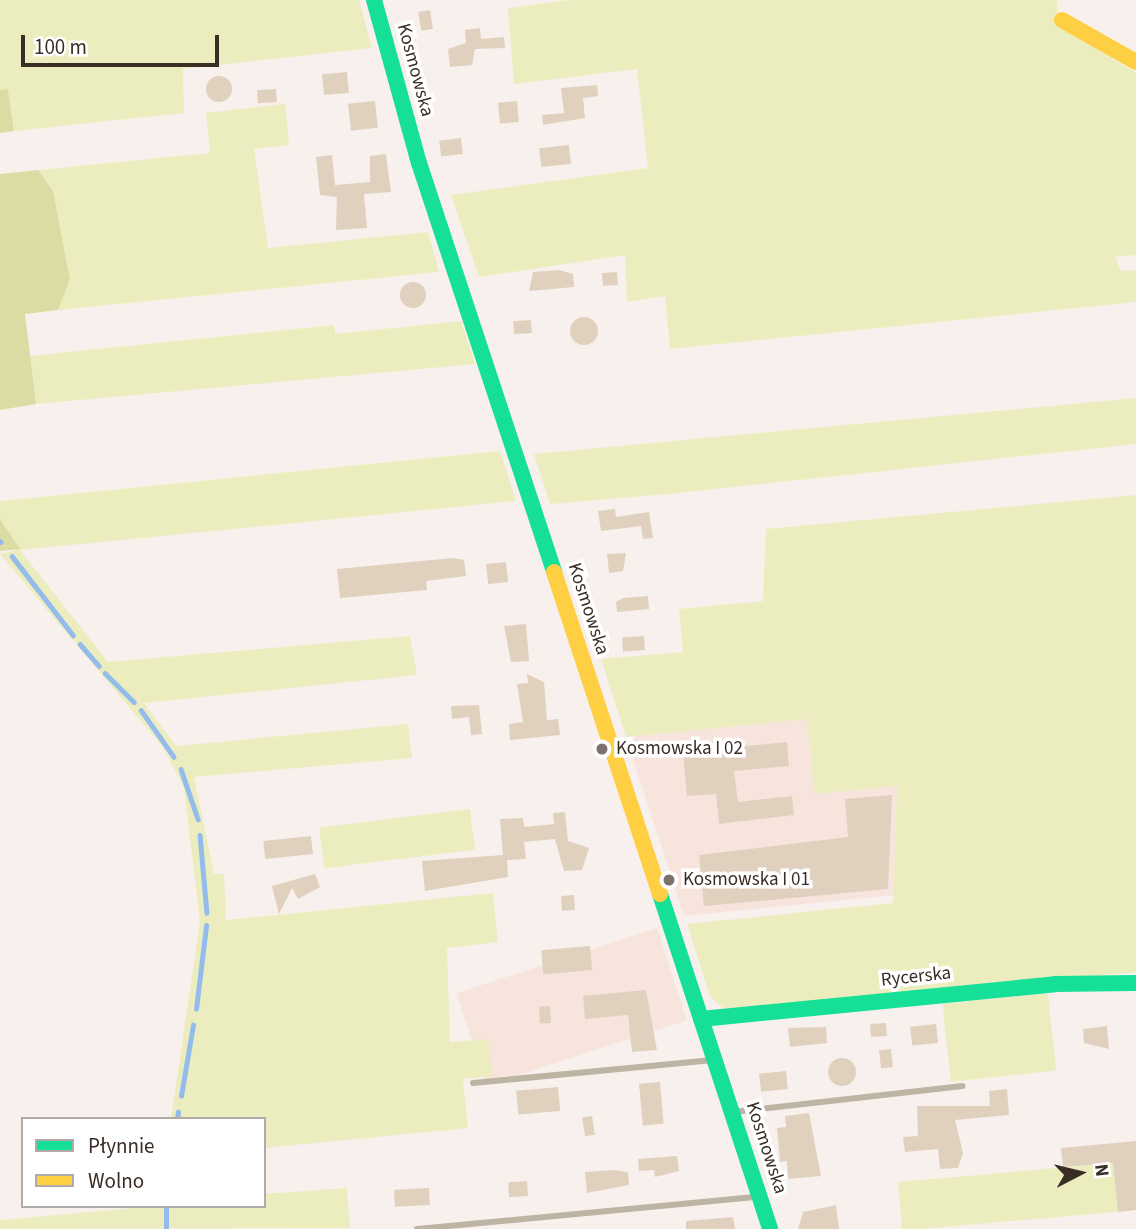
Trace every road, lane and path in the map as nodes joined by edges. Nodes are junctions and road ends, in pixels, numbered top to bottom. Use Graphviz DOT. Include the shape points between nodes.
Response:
graph roads {
  1 [pos="374,0"];
  2 [pos="1062,20"];
  3 [pos="1136,62"];
  4 [pos="1136,983"];
  5 [pos="701,1019"];
  6 [pos="715,1060"];
  7 [pos="473,1083"];
  8 [pos="963,1086"];
  9 [pos="732,1112"];
  10 [pos="760,1197"];
  11 [pos="417,1229"];
  12 [pos="770,1229"];
  1 -- 5 [label="street, Kosmowska" via="419,163"];
  2 -- 3 [label="street"];
  4 -- 5 [label="street, Rycerska" via="1055,984"];
  5 -- 6 [label="street, Kosmowska"];
  6 -- 7 [label="lane"];
  6 -- 9 [label="street, Kosmowska"];
  8 -- 9 [label="lane"];
  9 -- 10 [label="street, Kosmowska"];
  10 -- 11 [label="lane"];
  10 -- 12 [label="street, Kosmowska"];
}
